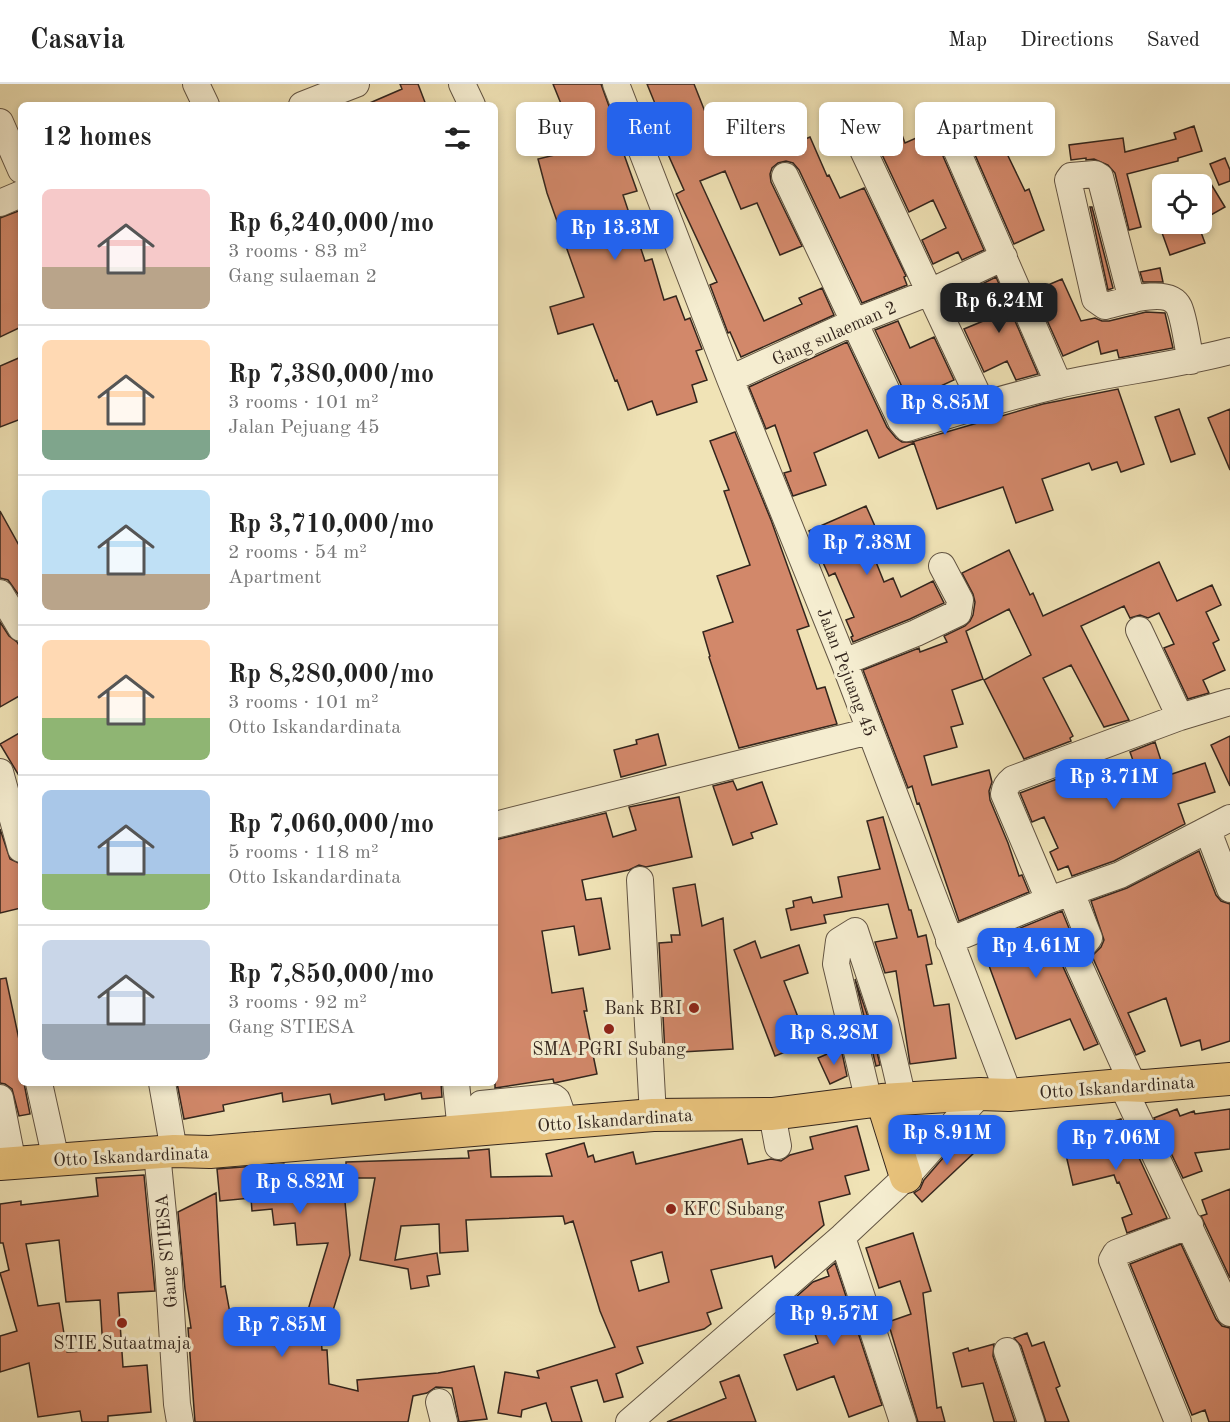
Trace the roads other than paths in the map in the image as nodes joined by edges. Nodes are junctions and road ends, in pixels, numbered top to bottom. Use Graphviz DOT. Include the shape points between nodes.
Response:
graph roads {
  1 [pos="196,84"];
  2 [pos="356,84"];
  3 [pos="462,84"];
  4 [pos="616,84"];
  5 [pos="334,100"];
  6 [pos="205,102"];
  7 [pos="471,102"];
  8 [pos="0,122"];
  9 [pos="866,156"];
  10 [pos="959,156"];
  11 [pos="18,163"];
  12 [pos="785,176"];
  13 [pos="18,195"];
  14 [pos="0,203"];
  15 [pos="1004,257"];
  16 [pos="930,291"];
  17 [pos="1132,300"];
  18 [pos="854,322"];
  19 [pos="1230,351"];
  20 [pos="1191,361"];
  21 [pos="730,379"];
  22 [pos="1059,385"];
  23 [pos="982,404"];
  24 [pos="942,566"];
  25 [pos="0,592"];
  26 [pos="18,623"];
  27 [pos="1139,630"];
  28 [pos="844,662"];
  29 [pos="1230,702"];
  30 [pos="1180,717"];
  31 [pos="870,731"];
  32 [pos="9,783"];
  33 [pos="498,824"];
  34 [pos="1219,825"];
  35 [pos="18,832"];
  36 [pos="640,880"];
  37 [pos="1230,889"];
  38 [pos="1060,896"];
  39 [pos="949,941"];
  40 [pos="1230,1079"];
  41 [pos="1128,1085"];
  42 [pos="40,1086"];
  43 [pos="162,1086"];
  44 [pos="457,1086"];
  45 [pos="995,1094"];
  46 [pos="0,1098"];
  47 [pos="885,1101"];
  48 [pos="772,1114"];
  49 [pos="653,1115"];
  50 [pos="468,1132"];
  51 [pos="778,1146"];
  52 [pos="165,1152"];
  53 [pos="56,1160"];
  54 [pos="7,1164"];
  55 [pos="906,1177"];
  56 [pos="1190,1225"];
  57 [pos="842,1237"];
  58 [pos="1230,1313"];
  59 [pos="1007,1351"];
  60 [pos="631,1421"];
  61 [pos="180,1422"];
  62 [pos="903,1422"];
  63 [pos="1031,1422"];
  64 [pos="1178,1422"];
  1 -- 6 [label="street"];
  2 -- 5 [label="street"];
  3 -- 7 [label="street"];
  4 -- 21 [label="street, Jalan Pejuang 45"];
  8 -- 11 [label="street"];
  9 -- 16 [label="street"];
  10 -- 15 [label="street"];
  12 -- 18 [label="street"];
  13 -- 14 [label="street"];
  15 -- 16 [label="street, Gang sulaeman 2"];
  15 -- 22 [label="street"];
  16 -- 18 [label="street, Gang sulaeman 2"];
  16 -- 23 [label="street"];
  17 -- 17 [label="street" via="1105,306 1095,299 1068,180 1071,176 1101,177"];
  17 -- 20 [label="street" via="1158,295 1171,298 1178,305"];
  18 -- 21 [label="street, Gang sulaeman 2"];
  18 -- 23 [label="street" via="907,428"];
  19 -- 20 [label="street"];
  20 -- 22 [label="street"];
  21 -- 28 [label="street, Jalan Pejuang 45"];
  22 -- 23 [label="street"];
  24 -- 28 [label="street" via="960,600 958,613"];
  25 -- 26 [label="street"];
  27 -- 30 [label="street"];
  28 -- 31 [label="street, Jalan Pejuang 45"];
  29 -- 30 [label="street"];
  30 -- 38 [label="street" via="1013,779 1005,787 1004,794"];
  31 -- 33 [label="street"];
  31 -- 39 [label="street, Jalan Pejuang 45"];
  32 -- 35 [label="street"];
  34 -- 37 [label="street"];
  34 -- 38 [label="street" via="1120,875"];
  36 -- 49 [label="street"];
  38 -- 39 [label="street"];
  38 -- 41 [label="street" via="1089,938 1075,948 1074,954"];
  39 -- 45 [label="street, Jalan Pejuang 45"];
  40 -- 41 [label="main road, Otto Iskandardinata"];
  41 -- 45 [label="main road, Otto Iskandardinata"];
  41 -- 56 [label="street"];
  42 -- 53 [label="street"];
  43 -- 52 [label="street, Gang STIESA"];
  44 -- 50 [label="street"];
  45 -- 47 [label="main road, Otto Iskandardinata"];
  45 -- 55 [label="street"];
  46 -- 54 [label="street"];
  47 -- 47 [label="street" via="885,1022 855,931 839,941 836,964"];
  47 -- 48 [label="main road, Otto Iskandardinata"];
  47 -- 55 [label="main road"];
  48 -- 49 [label="main road, Otto Iskandardinata"];
  48 -- 51 [label="street"];
  49 -- 50 [label="main road, Otto Iskandardinata"];
  50 -- 52 [label="main road, Otto Iskandardinata"];
  52 -- 53 [label="main road, Otto Iskandardinata"];
  52 -- 61 [label="street, Gang STIESA" via="168,1264"];
  53 -- 54 [label="main road, Otto Iskandardinata"];
  55 -- 57 [label="street"];
  56 -- 58 [label="street"];
  56 -- 64 [label="street" via="1116,1253 1112,1260"];
  57 -- 60 [label="street"];
  57 -- 62 [label="street"];
  59 -- 63 [label="street"];
}
